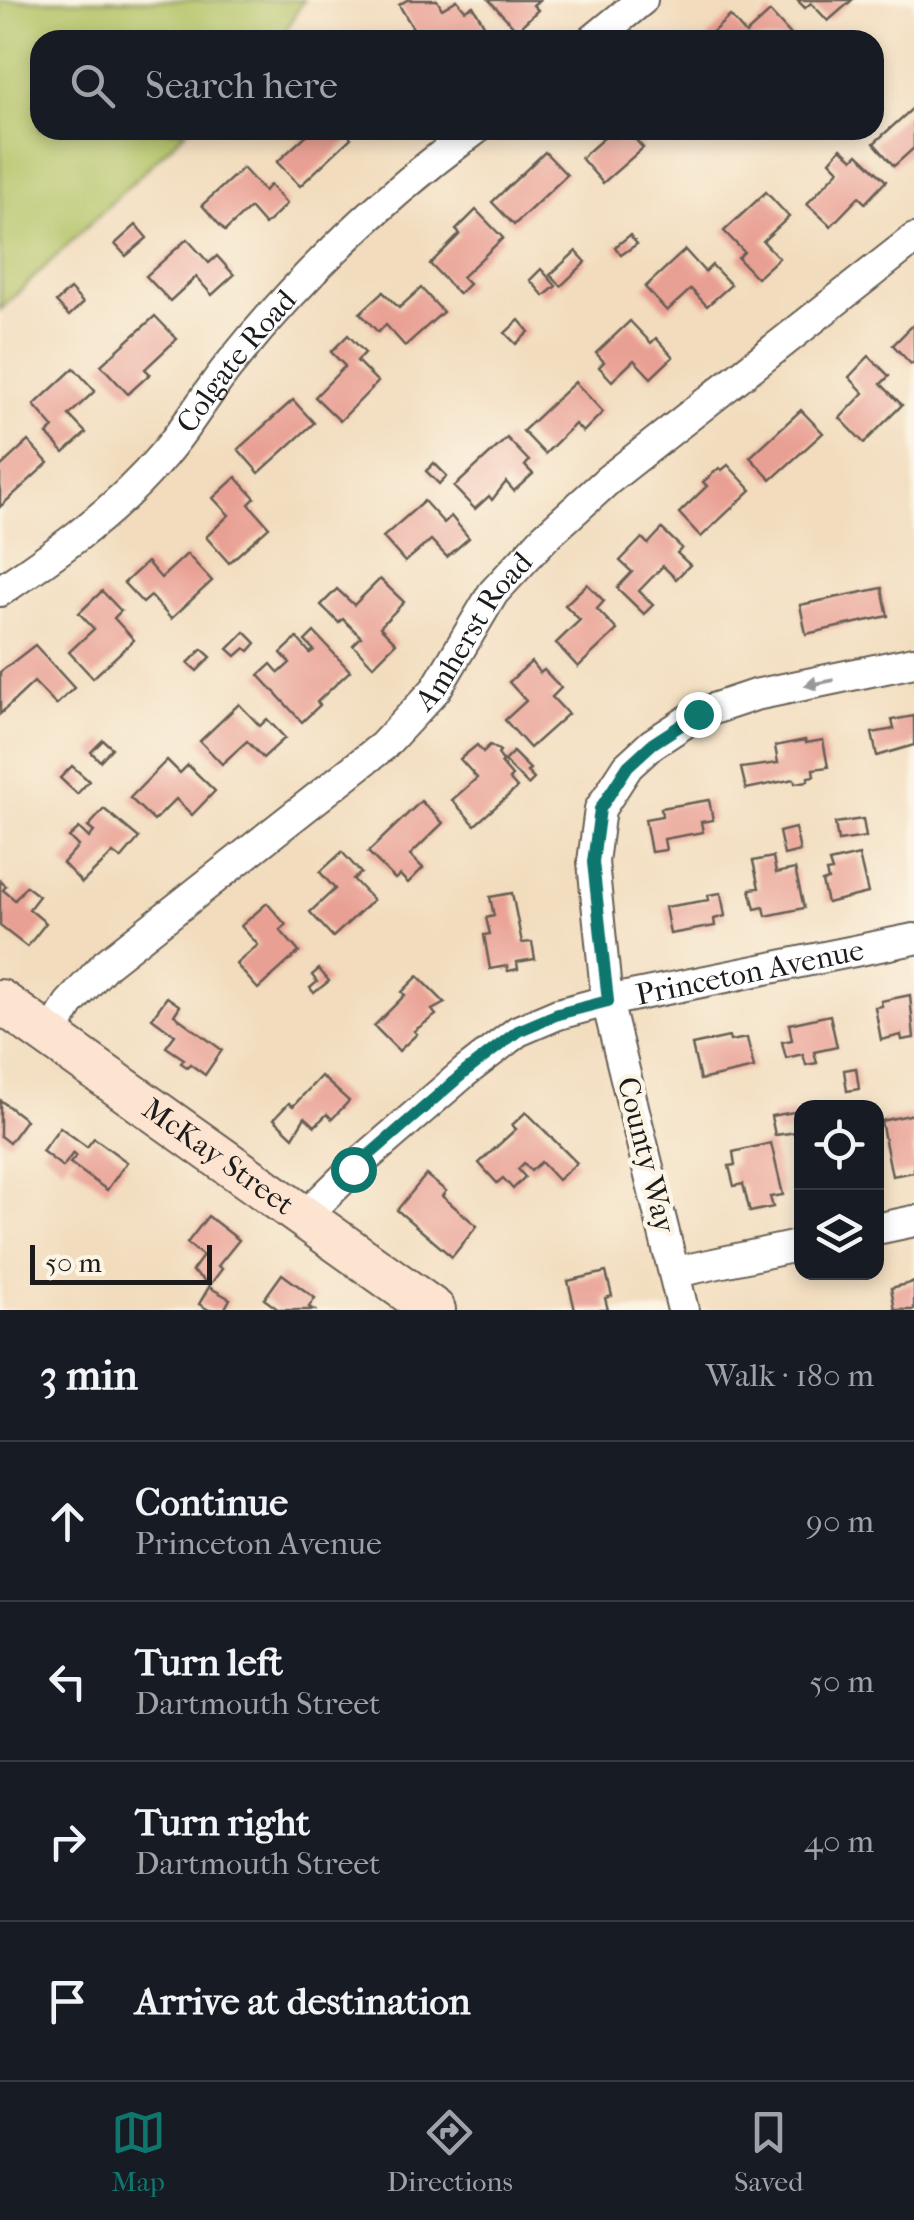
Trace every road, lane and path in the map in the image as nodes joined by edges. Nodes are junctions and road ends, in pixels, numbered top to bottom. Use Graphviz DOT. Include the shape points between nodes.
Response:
graph roads {
  1 [pos="642,0"];
  2 [pos="605,30"];
  3 [pos="461,140"];
  4 [pos="914,239"];
  5 [pos="0,591"];
  6 [pos="914,662"];
  7 [pos="914,938"];
  8 [pos="0,1001"];
  9 [pos="608,1001"];
  10 [pos="50,1036"];
  11 [pos="303,1218"];
  12 [pos="914,1221"];
  13 [pos="884,1227"];
  14 [pos="794,1248"];
  15 [pos="676,1272"];
  16 [pos="434,1310"];
  17 [pos="682,1310"];
  1 -- 2 [label="street"];
  3 -- 5 [label="street, Colgate Road" via="348,233 226,368 164,455 126,495 68,546"];
  4 -- 10 [label="street, Amherst Road" via="544,538 493,594 436,689 383,746 106,964"];
  6 -- 9 [label="street, County Way, one-way" via="698,714 628,766 600,809 593,862"];
  7 -- 9 [label="street, Princeton Avenue"];
  8 -- 10 [label="main road, McKay Street"];
  9 -- 11 [label="street, Princeton Avenue" via="518,1031"];
  9 -- 15 [label="street, County Way"];
  10 -- 11 [label="main road, McKay Street"];
  11 -- 16 [label="main road, McKay Street"];
  12 -- 13 [label="street"];
  14 -- 15 [label="street"];
  15 -- 17 [label="street, County Way"];
}
